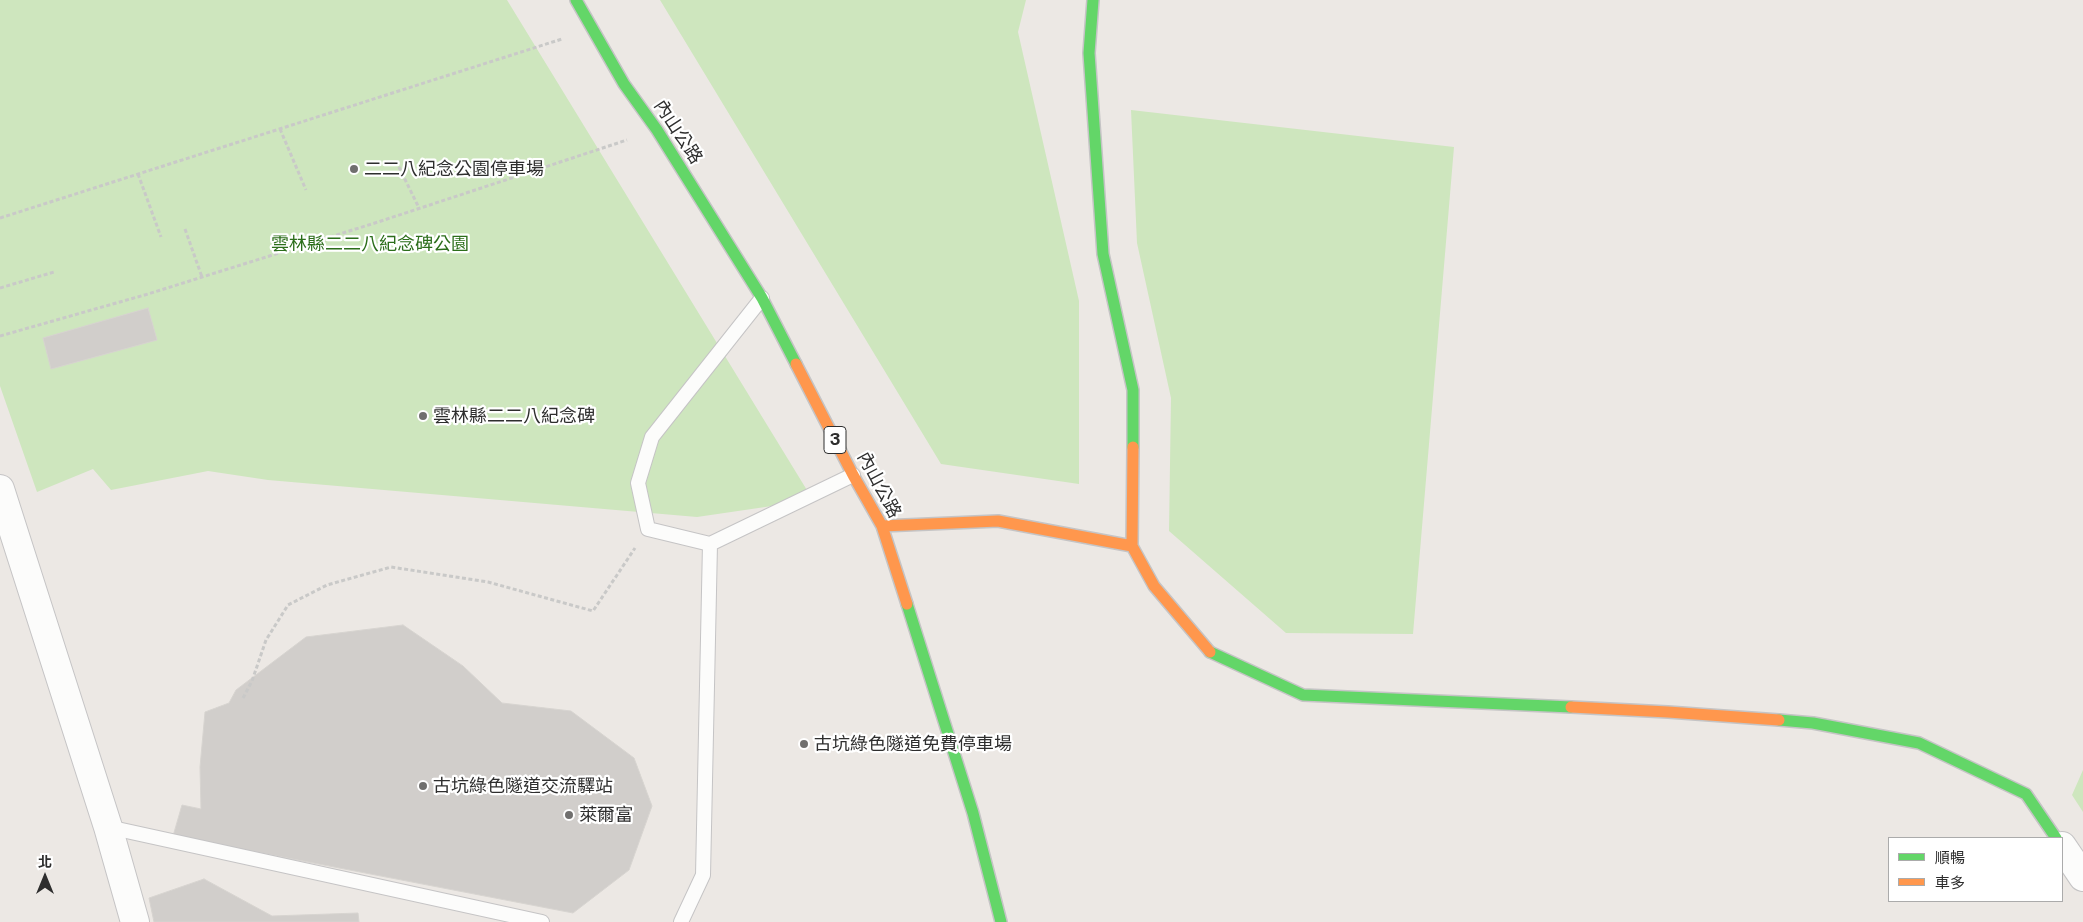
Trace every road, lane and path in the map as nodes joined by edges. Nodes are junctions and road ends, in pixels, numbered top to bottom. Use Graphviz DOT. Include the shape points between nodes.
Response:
graph roads {
  1 [pos="576,0"];
  2 [pos="1093,0"];
  3 [pos="594,28"];
  4 [pos="280,128"];
  5 [pos="657,130"];
  6 [pos="396,161"];
  7 [pos="138,174"];
  8 [pos="306,190"];
  9 [pos="420,208"];
  10 [pos="0,218"];
  11 [pos="185,229"];
  12 [pos="161,237"];
  13 [pos="54,272"];
  14 [pos="202,277"];
  15 [pos="0,288"];
  16 [pos="762,298"];
  17 [pos="0,336"];
  18 [pos="853,475"];
  19 [pos="0,489"];
  20 [pos="882,526"];
  21 [pos="648,529"];
  22 [pos="710,544"];
  23 [pos="1132,546"];
  24 [pos="243,698"];
  25 [pos="108,827"];
  26 [pos="2055,837"];
  27 [pos="2063,847"];
  28 [pos="2083,877"];
  29 [pos="135,922"];
  30 [pos="542,922"];
  31 [pos="681,922"];
  32 [pos="1001,922"];
  1 -- 3 [label="street, 內山公路 / 3"];
  2 -- 23 [label="street" via="1089,53 1103,254 1133,390"];
  3 -- 4 [label="path"];
  3 -- 5 [label="street, 內山公路 / 3" via="624,84"];
  4 -- 7 [label="path"];
  4 -- 8 [label="path"];
  5 -- 9 [label="path"];
  5 -- 16 [label="street, 內山公路 / 3"];
  6 -- 9 [label="path"];
  7 -- 10 [label="path"];
  7 -- 12 [label="path"];
  9 -- 14 [label="path"];
  11 -- 14 [label="path"];
  13 -- 15 [label="path"];
  14 -- 17 [label="path"];
  16 -- 18 [label="street, 內山公路 / 3"];
  16 -- 21 [label="lane" via="652,438 638,483"];
  18 -- 20 [label="street, 內山公路 / 3"];
  18 -- 22 [label="lane"];
  19 -- 25 [label="street"];
  20 -- 23 [label="street" via="998,521"];
  20 -- 32 [label="street, 內山公路 / 3" via="973,813"];
  21 -- 22 [label="lane"];
  21 -- 24 [label="path" via="592,611 488,582 391,567 327,585 288,605 266,640"];
  22 -- 31 [label="lane" via="703,876"];
  23 -- 26 [label="street" via="1154,586 1211,654 1303,695 1668,712 1813,723 1909,741 2026,794"];
  25 -- 29 [label="street"];
  25 -- 30 [label="lane"];
  27 -- 28 [label="street"];
}
